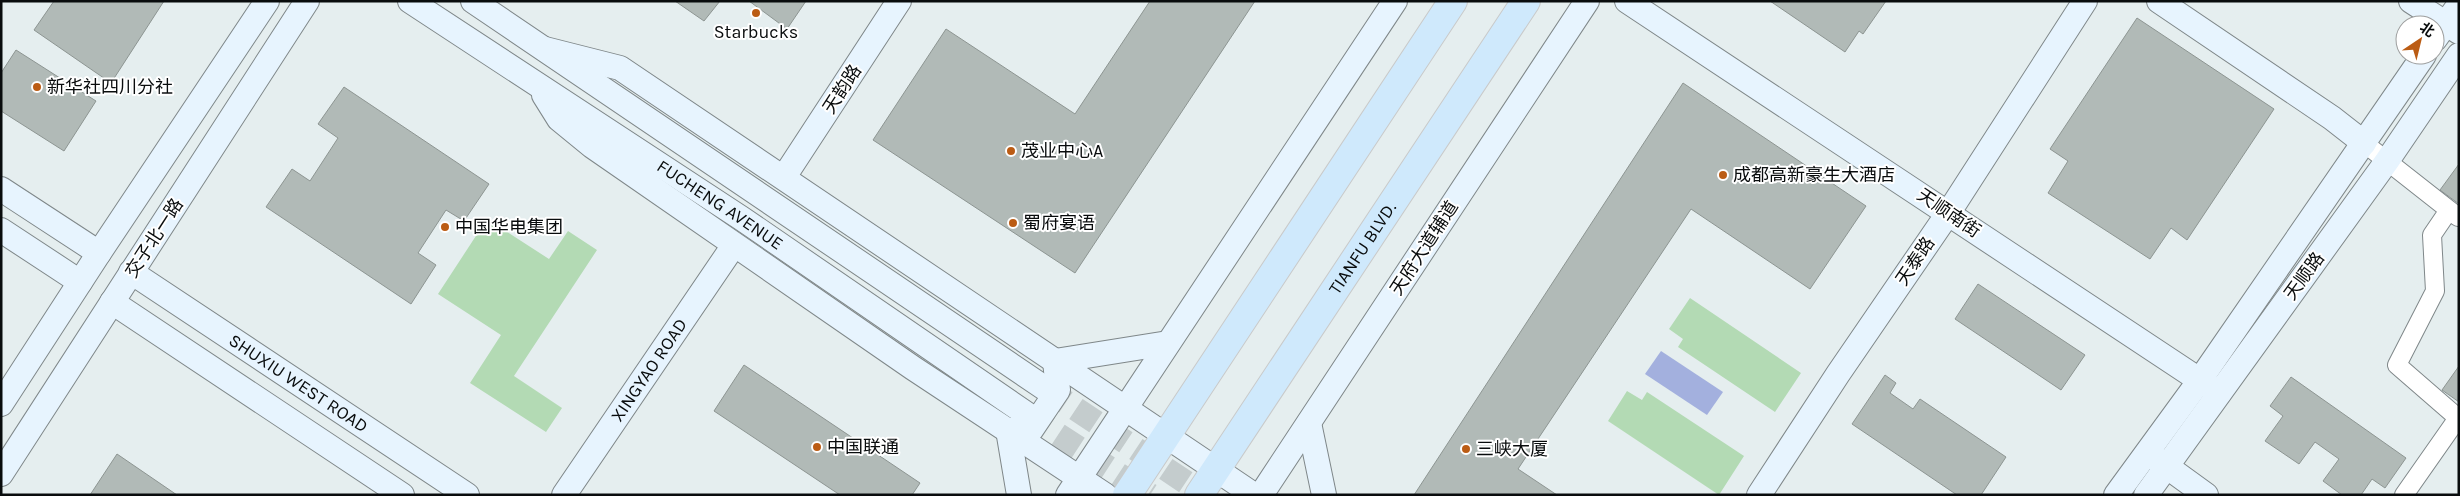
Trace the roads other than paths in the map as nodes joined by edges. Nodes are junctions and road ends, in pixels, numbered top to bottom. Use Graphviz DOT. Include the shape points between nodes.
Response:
graph roads {
  1 [pos="268,1"];
  2 [pos="307,1"];
  3 [pos="410,1"];
  4 [pos="473,1"];
  5 [pos="899,1"];
  6 [pos="1394,1"];
  7 [pos="1453,1"];
  8 [pos="1526,1"];
  9 [pos="1588,1"];
  10 [pos="1627,1"];
  11 [pos="2085,1"];
  12 [pos="2159,1"];
  13 [pos="2411,1"];
  14 [pos="2450,25"];
  15 [pos="545,49"];
  16 [pos="2459,55"];
  17 [pos="2417,65"];
  18 [pos="538,86"];
  19 [pos="2364,143"];
  20 [pos="2387,161"];
  21 [pos="784,177"];
  22 [pos="1,189"];
  23 [pos="1949,212"];
  24 [pos="2454,214"];
  25 [pos="1,230"];
  26 [pos="734,245"];
  27 [pos="98,253"];
  28 [pos="131,272"];
  29 [pos="80,282"];
  30 [pos="112,302"];
  31 [pos="1168,343"];
  32 [pos="1055,361"];
  33 [pos="2200,380"];
  34 [pos="1046,389"];
  35 [pos="2219,393"];
  36 [pos="1,404"];
  37 [pos="1125,408"];
  38 [pos="1028,415"];
  39 [pos="1309,423"];
  40 [pos="1008,430"];
  41 [pos="1165,436"];
  42 [pos="2147,451"];
  43 [pos="2166,467"];
  44 [pos="1216,470"];
  45 [pos="1,474"];
  46 [pos="1074,486"];
  47 [pos="402,495"];
  48 [pos="467,495"];
  49 [pos="564,495"];
  50 [pos="1019,495"];
  51 [pos="1105,495"];
  52 [pos="1127,495"];
  53 [pos="1199,495"];
  54 [pos="1254,495"];
  55 [pos="1261,495"];
  56 [pos="1324,495"];
  57 [pos="1759,495"];
  58 [pos="2116,495"];
  59 [pos="2146,495"];
  60 [pos="2206,495"];
  61 [pos="2404,495"];
  1 -- 27 [label="street, 交子北一路"];
  2 -- 28 [label="street, 交子北一路"];
  3 -- 18 [label="street, FUCHENG AVENUE"];
  4 -- 15 [label="street, FUCHENG AVENUE"];
  5 -- 21 [label="street, 天韵路"];
  6 -- 31 [label="street"];
  7 -- 41 [label="main road"];
  8 -- 44 [label="main road, TIANFU BLVD."];
  9 -- 39 [label="street, 天府大道辅道"];
  10 -- 23 [label="street, 天顺南街"];
  11 -- 23 [label="street, 天泰路"];
  12 -- 19 [label="street"];
  13 -- 14 [label="street"];
  15 -- 21 [label="street" via="620,68"];
  15 -- 34 [label="street, FUCHENG AVENUE"];
  16 -- 20 [label="street, 天顺路"];
  17 -- 19 [label="street, 天顺路"];
  18 -- 26 [label="street" via="559,119 592,146"];
  18 -- 38 [label="street, FUCHENG AVENUE" via="741,218"];
  19 -- 20 [label="street"];
  19 -- 33 [label="street, 天顺路"];
  20 -- 24 [label="street"];
  20 -- 35 [label="street, 天顺路"];
  21 -- 32 [label="street"];
  22 -- 27 [label="street"];
  23 -- 33 [label="street, 天顺南街"];
  23 -- 57 [label="street, 天泰路"];
  24 -- 61 [label="street" via="2432,235 2435,291 2397,365 2458,418"];
  25 -- 29 [label="street"];
  26 -- 40 [label="street"];
  26 -- 49 [label="street, XINGYAO ROAD"];
  27 -- 29 [label="street, 交子北一路"];
  28 -- 30 [label="street, 交子北一路"];
  28 -- 48 [label="street, SHUXIU WEST ROAD"];
  29 -- 36 [label="street, 交子北一路"];
  30 -- 45 [label="street, 交子北一路"];
  30 -- 47 [label="street, SHUXIU WEST ROAD"];
  31 -- 32 [label="street"];
  31 -- 37 [label="street"];
  32 -- 37 [label="street"];
  32 -- 40 [label="street" via="1058,390 1031,430"];
  33 -- 35 [label="street, 天顺南街"];
  33 -- 42 [label="street, 天顺路"];
  35 -- 43 [label="street, 天顺路"];
  37 -- 41 [label="street"];
  37 -- 46 [label="street"];
  39 -- 55 [label="street, 天府大道辅道"];
  39 -- 56 [label="street"];
  40 -- 46 [label="street"];
  40 -- 50 [label="street"];
  41 -- 44 [label="street"];
  41 -- 52 [label="main road"];
  42 -- 43 [label="street"];
  42 -- 58 [label="street, 天顺路"];
  43 -- 59 [label="street, 天顺路"];
  43 -- 60 [label="street"];
  44 -- 53 [label="main road, TIANFU BLVD."];
  44 -- 54 [label="street"];
  46 -- 51 [label="street"];
}
